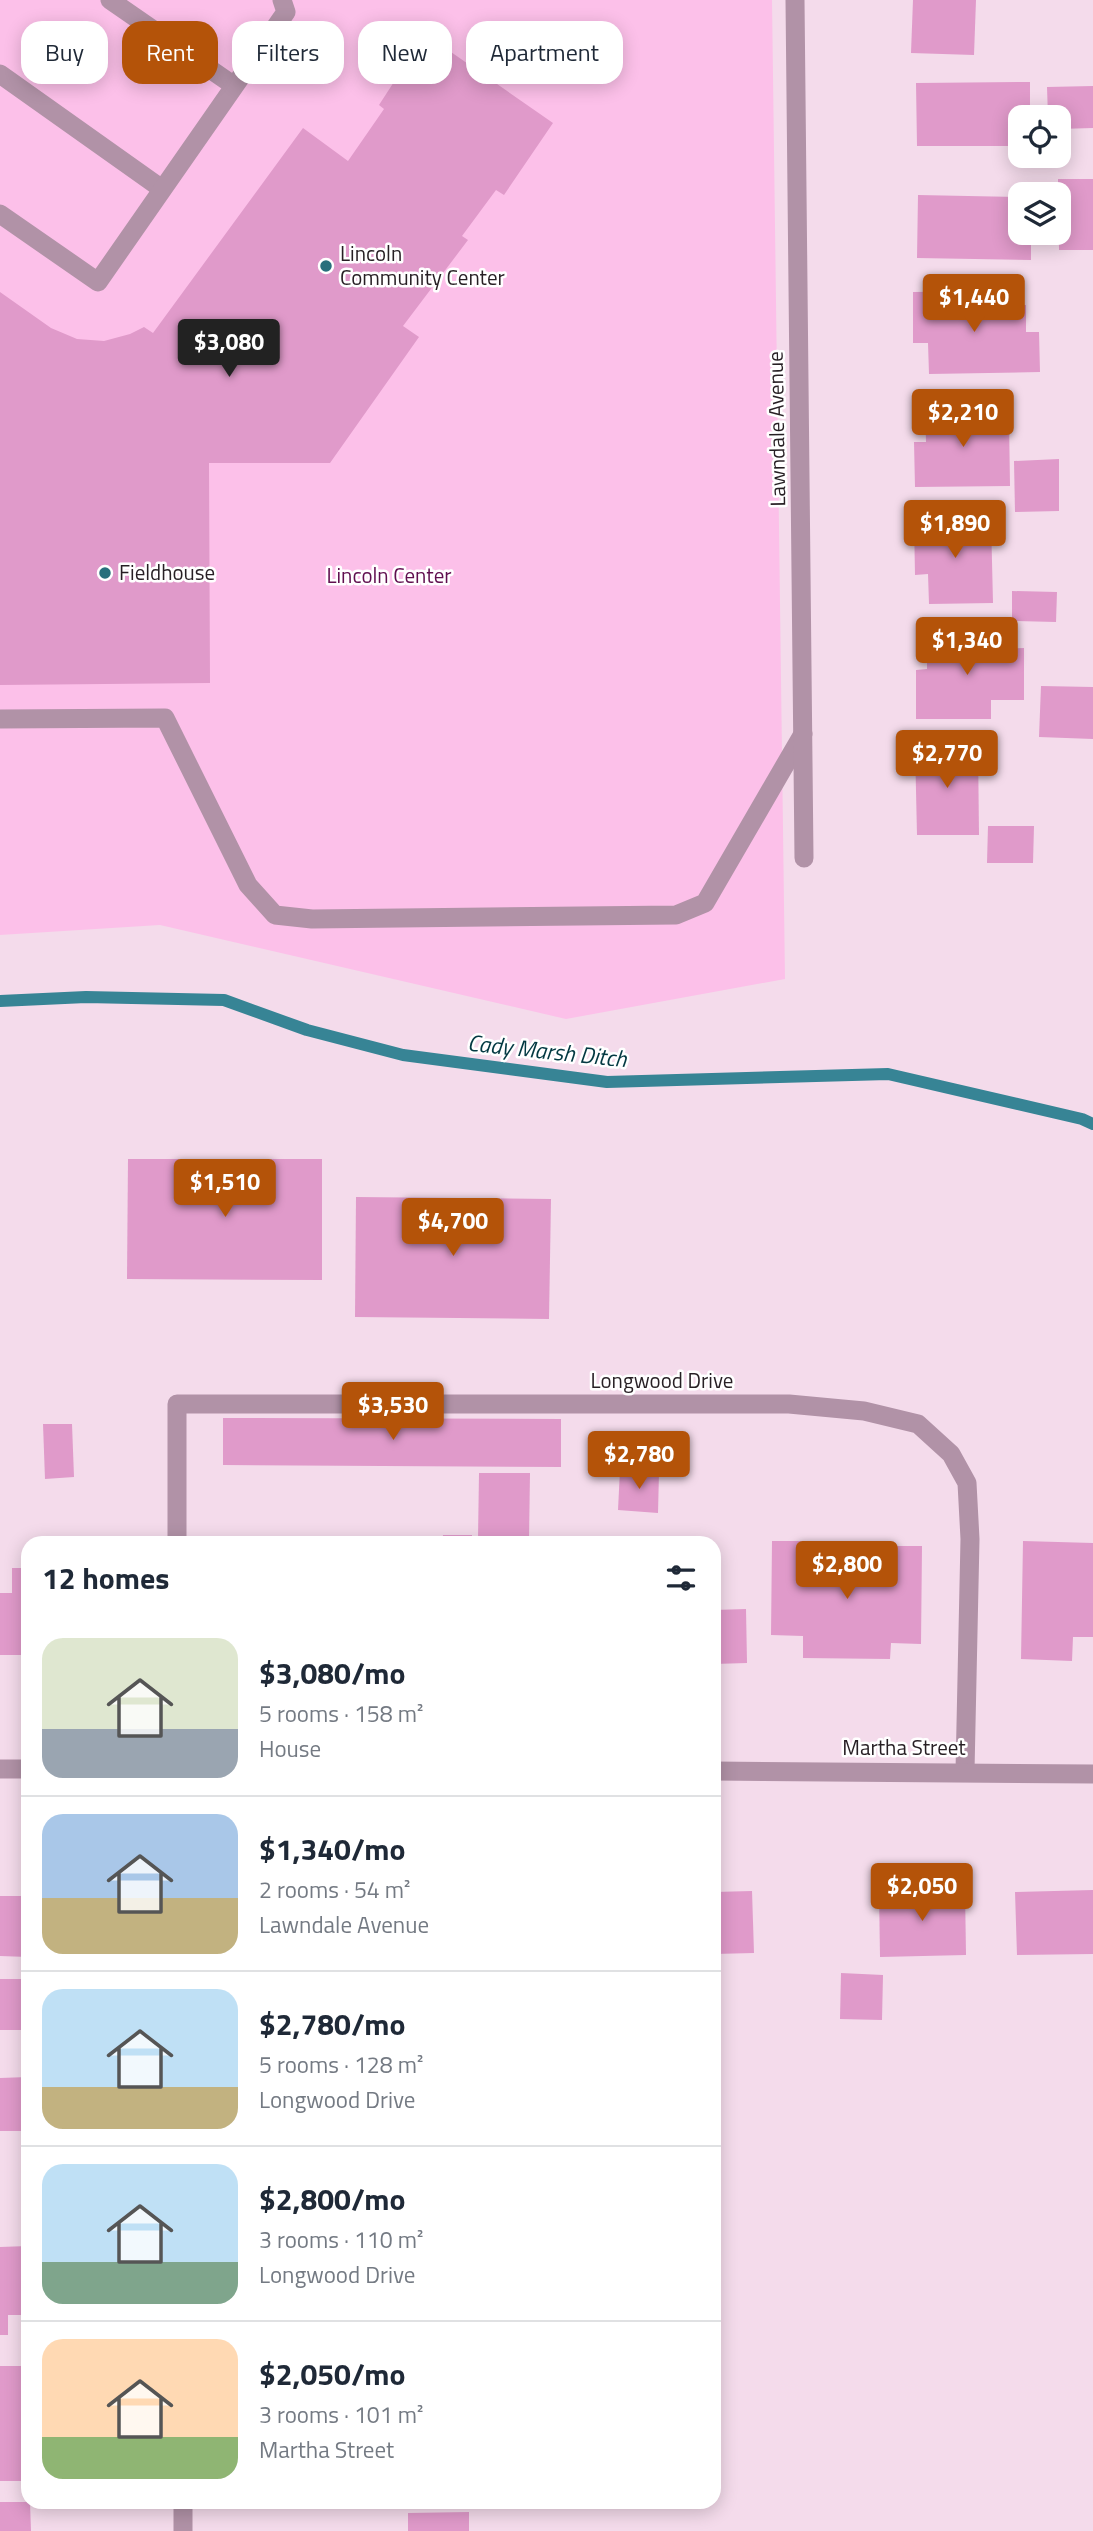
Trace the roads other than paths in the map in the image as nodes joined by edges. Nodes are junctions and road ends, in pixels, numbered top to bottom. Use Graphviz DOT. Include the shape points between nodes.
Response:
graph roads {
  1 [pos="110,0"];
  2 [pos="282,0"];
  3 [pos="795,0"];
  4 [pos="0,74"];
  5 [pos="233,85"];
  6 [pos="162,189"];
  7 [pos="0,214"];
  8 [pos="0,719"];
  9 [pos="803,734"];
  10 [pos="804,858"];
  11 [pos="177,1536"];
  12 [pos="0,1769"];
  13 [pos="21,1769"];
  14 [pos="721,1771"];
  15 [pos="965,1771"];
  16 [pos="1093,1773"];
  17 [pos="183,2509"];
  18 [pos="183,2531"];
  1 -- 5 [label="street"];
  2 -- 5 [label="street" via="286,12"];
  3 -- 9 [label="street, Lawndale Avenue"];
  4 -- 6 [label="street"];
  5 -- 6 [label="street"];
  6 -- 7 [label="street" via="98,282"];
  8 -- 9 [label="street" via="165,718 248,885 275,915 312,919 676,915 705,903"];
  9 -- 10 [label="street, Lawndale Avenue"];
  11 -- 15 [label="street, Longwood Drive" via="177,1404 789,1404 864,1411 918,1424 951,1454 967,1483"];
  12 -- 13 [label="street"];
  14 -- 15 [label="street, Martha Street"];
  15 -- 16 [label="street, Martha Street"];
  17 -- 18 [label="street"];
}
